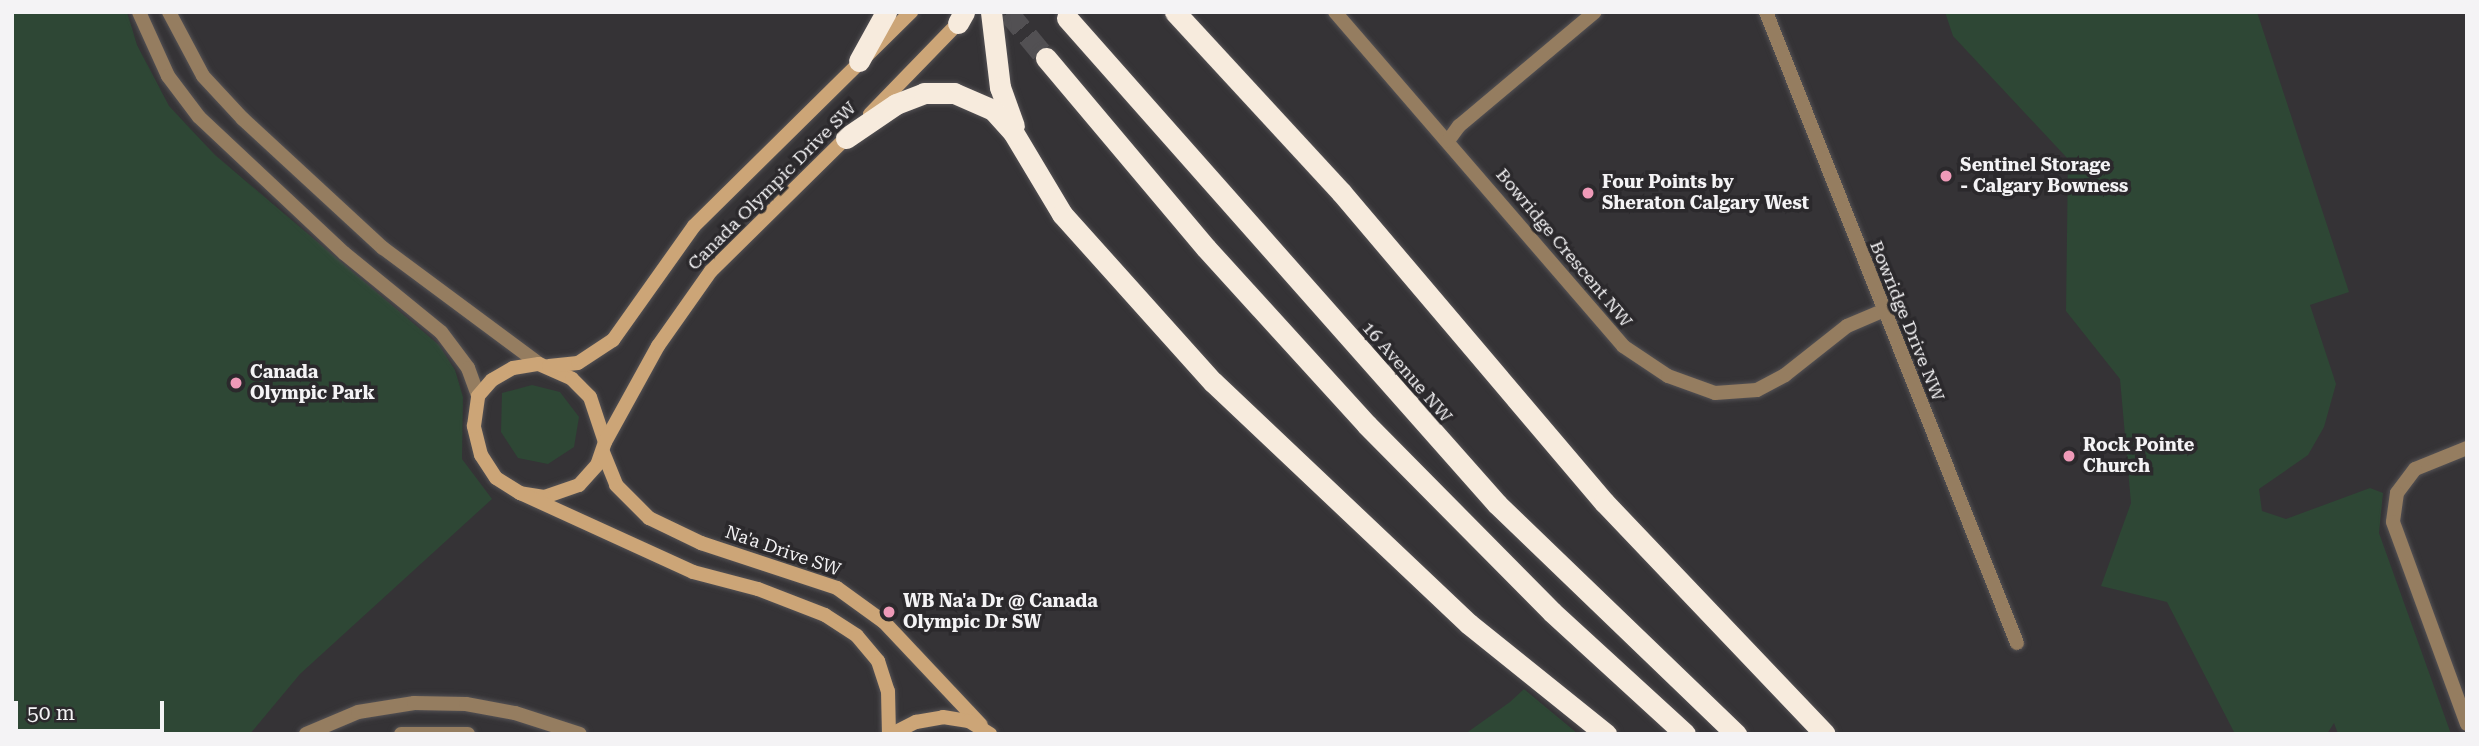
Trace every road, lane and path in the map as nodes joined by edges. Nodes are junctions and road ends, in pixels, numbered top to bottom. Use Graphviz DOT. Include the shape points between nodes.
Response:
graph roads {
  1 [pos="139,12"];
  2 [pos="169,12"];
  3 [pos="886,12"];
  4 [pos="911,12"];
  5 [pos="991,12"];
  6 [pos="1173,12"];
  7 [pos="1335,12"];
  8 [pos="1595,12"];
  9 [pos="1766,12"];
  10 [pos="964,16"];
  11 [pos="1067,18"];
  12 [pos="1046,58"];
  13 [pos="859,61"];
  14 [pos="846,138"];
  15 [pos="1448,141"];
  16 [pos="1020,144"];
  17 [pos="1882,311"];
  18 [pos="544,365"];
  19 [pos="478,397"];
  20 [pos="604,447"];
  21 [pos="2467,448"];
  22 [pos="520,494"];
  23 [pos="2017,643"];
  24 [pos="2467,724"];
  25 [pos="985,730"];
  26 [pos="306,734"];
  27 [pos="401,734"];
  28 [pos="468,734"];
  29 [pos="580,734"];
  30 [pos="891,734"];
  31 [pos="1606,734"];
  32 [pos="1685,734"];
  33 [pos="1736,734"];
  34 [pos="1825,734"];
  1 -- 19 [label="street" via="168,76 199,117 344,253 441,332 465,362"];
  2 -- 18 [label="street" via="196,65 243,119 383,248"];
  3 -- 13 [label="highway"];
  4 -- 13 [label="street, Canada Olympic Drive SW"];
  5 -- 16 [label="highway" via="1000,87"];
  6 -- 34 [label="highway" via="1342,192 1613,512"];
  7 -- 15 [label="street, Bowridge Crescent NW"];
  8 -- 15 [label="street" via="1459,126"];
  9 -- 17 [label="street, Bowridge Drive NW"];
  10 -- 14 [label="street, Canada Olympic Drive SW"];
  11 -- 33 [label="highway, 16 Avenue NW" via="1497,505"];
  12 -- 32 [label="highway" via="1216,258 1367,425 1552,612"];
  13 -- 18 [label="street, Canada Olympic Drive SW" via="694,226 618,335 578,362"];
  14 -- 16 [label="highway" via="896,104 939,92 981,102 1004,120"];
  14 -- 20 [label="street, Canada Olympic Drive SW" via="711,271 658,346"];
  15 -- 17 [label="street, Bowridge Crescent NW" via="1623,346 1668,376 1715,393 1757,390 1785,375 1847,326"];
  16 -- 31 [label="highway" via="1062,214 1213,382 1359,525 1469,624"];
  17 -- 23 [label="street, Bowridge Drive NW"];
  18 -- 19 [label="street" via="501,374"];
  18 -- 20 [label="street" via="572,379 590,397"];
  19 -- 22 [label="street" via="474,426 481,455 496,478"];
  20 -- 22 [label="street" via="589,476 567,492 544,497"];
  20 -- 25 [label="street, Na'a Drive SW" via="616,485 649,518 701,543 837,589 884,622"];
  21 -- 24 [label="street" via="2415,469 2397,493 2393,522"];
  22 -- 30 [label="street" via="693,572 758,589 825,615 857,636 878,661 888,691"];
  25 -- 30 [label="street" via="956,718 930,718"];
  26 -- 29 [label="street" via="358,712 414,702 466,704 515,713"];
  27 -- 28 [label="street"];
}
